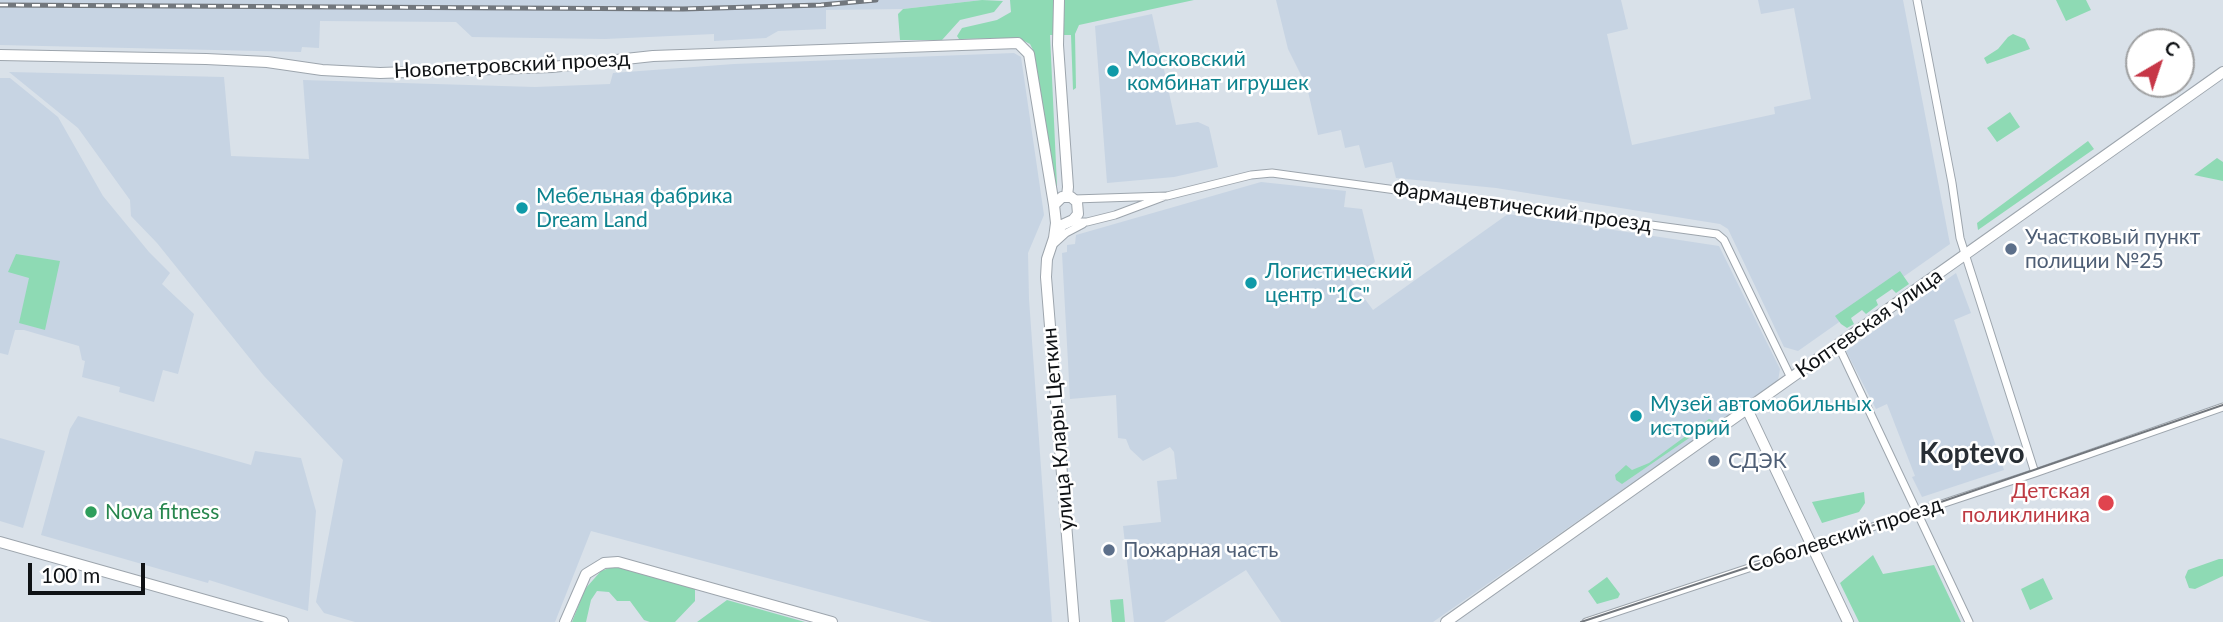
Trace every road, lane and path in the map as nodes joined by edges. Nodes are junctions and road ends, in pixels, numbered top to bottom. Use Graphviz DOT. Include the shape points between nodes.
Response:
graph roads {
  1 [pos="1059,0"];
  2 [pos="1917,0"];
  3 [pos="0,55"];
  4 [pos="2223,72"];
  5 [pos="1167,195"];
  6 [pos="1070,198"];
  7 [pos="1061,216"];
  8 [pos="1087,222"];
  9 [pos="1049,252"];
  10 [pos="1965,254"];
  11 [pos="1838,345"];
  12 [pos="1791,378"];
  13 [pos="2223,407"];
  14 [pos="1747,409"];
  15 [pos="2035,473"];
  16 [pos="1917,511"];
  17 [pos="0,542"];
  18 [pos="1814,547"];
  19 [pos="282,622"];
  20 [pos="565,622"];
  21 [pos="832,622"];
  22 [pos="1074,622"];
  23 [pos="1446,622"];
  24 [pos="1586,622"];
  25 [pos="1848,622"];
  26 [pos="1969,622"];
  1 -- 6 [label="street"];
  2 -- 10 [label="street"];
  3 -- 7 [label="street, Новопетровский проезд" via="206,59 380,73 552,67 653,56 1018,43 1029,54"];
  4 -- 10 [label="street, Коптевская улица"];
  5 -- 6 [label="street, Фармацевтический проезд"];
  5 -- 8 [label="street, Фармацевтический проезд"];
  5 -- 12 [label="street, Фармацевтический проезд" via="1272,173 1717,234"];
  6 -- 7 [label="street" via="1059,198"];
  6 -- 7 [label="street" via="1079,210 1076,218"];
  7 -- 8 [label="street, Фармацевтический проезд"];
  7 -- 9 [label="street, улица Клары Цеткин"];
  8 -- 9 [label="street, Фармацевтический проезд" via="1066,233"];
  9 -- 22 [label="street, улица Клары Цеткин" via="1047,298"];
  10 -- 11 [label="street, Коптевская улица"];
  10 -- 15 [label="street"];
  11 -- 12 [label="street, Коптевская улица"];
  11 -- 16 [label="street"];
  12 -- 14 [label="street, Коптевская улица"];
  13 -- 15 [label="street, Соболевский проезд"];
  14 -- 18 [label="street"];
  14 -- 23 [label="street, Коптевская улица"];
  15 -- 16 [label="street, Соболевский проезд"];
  16 -- 18 [label="street, Соболевский проезд"];
  16 -- 26 [label="street"];
  17 -- 19 [label="street"];
  18 -- 24 [label="street, Соболевский проезд"];
  18 -- 25 [label="street"];
  20 -- 21 [label="street" via="586,574 604,563 618,562"];
}
